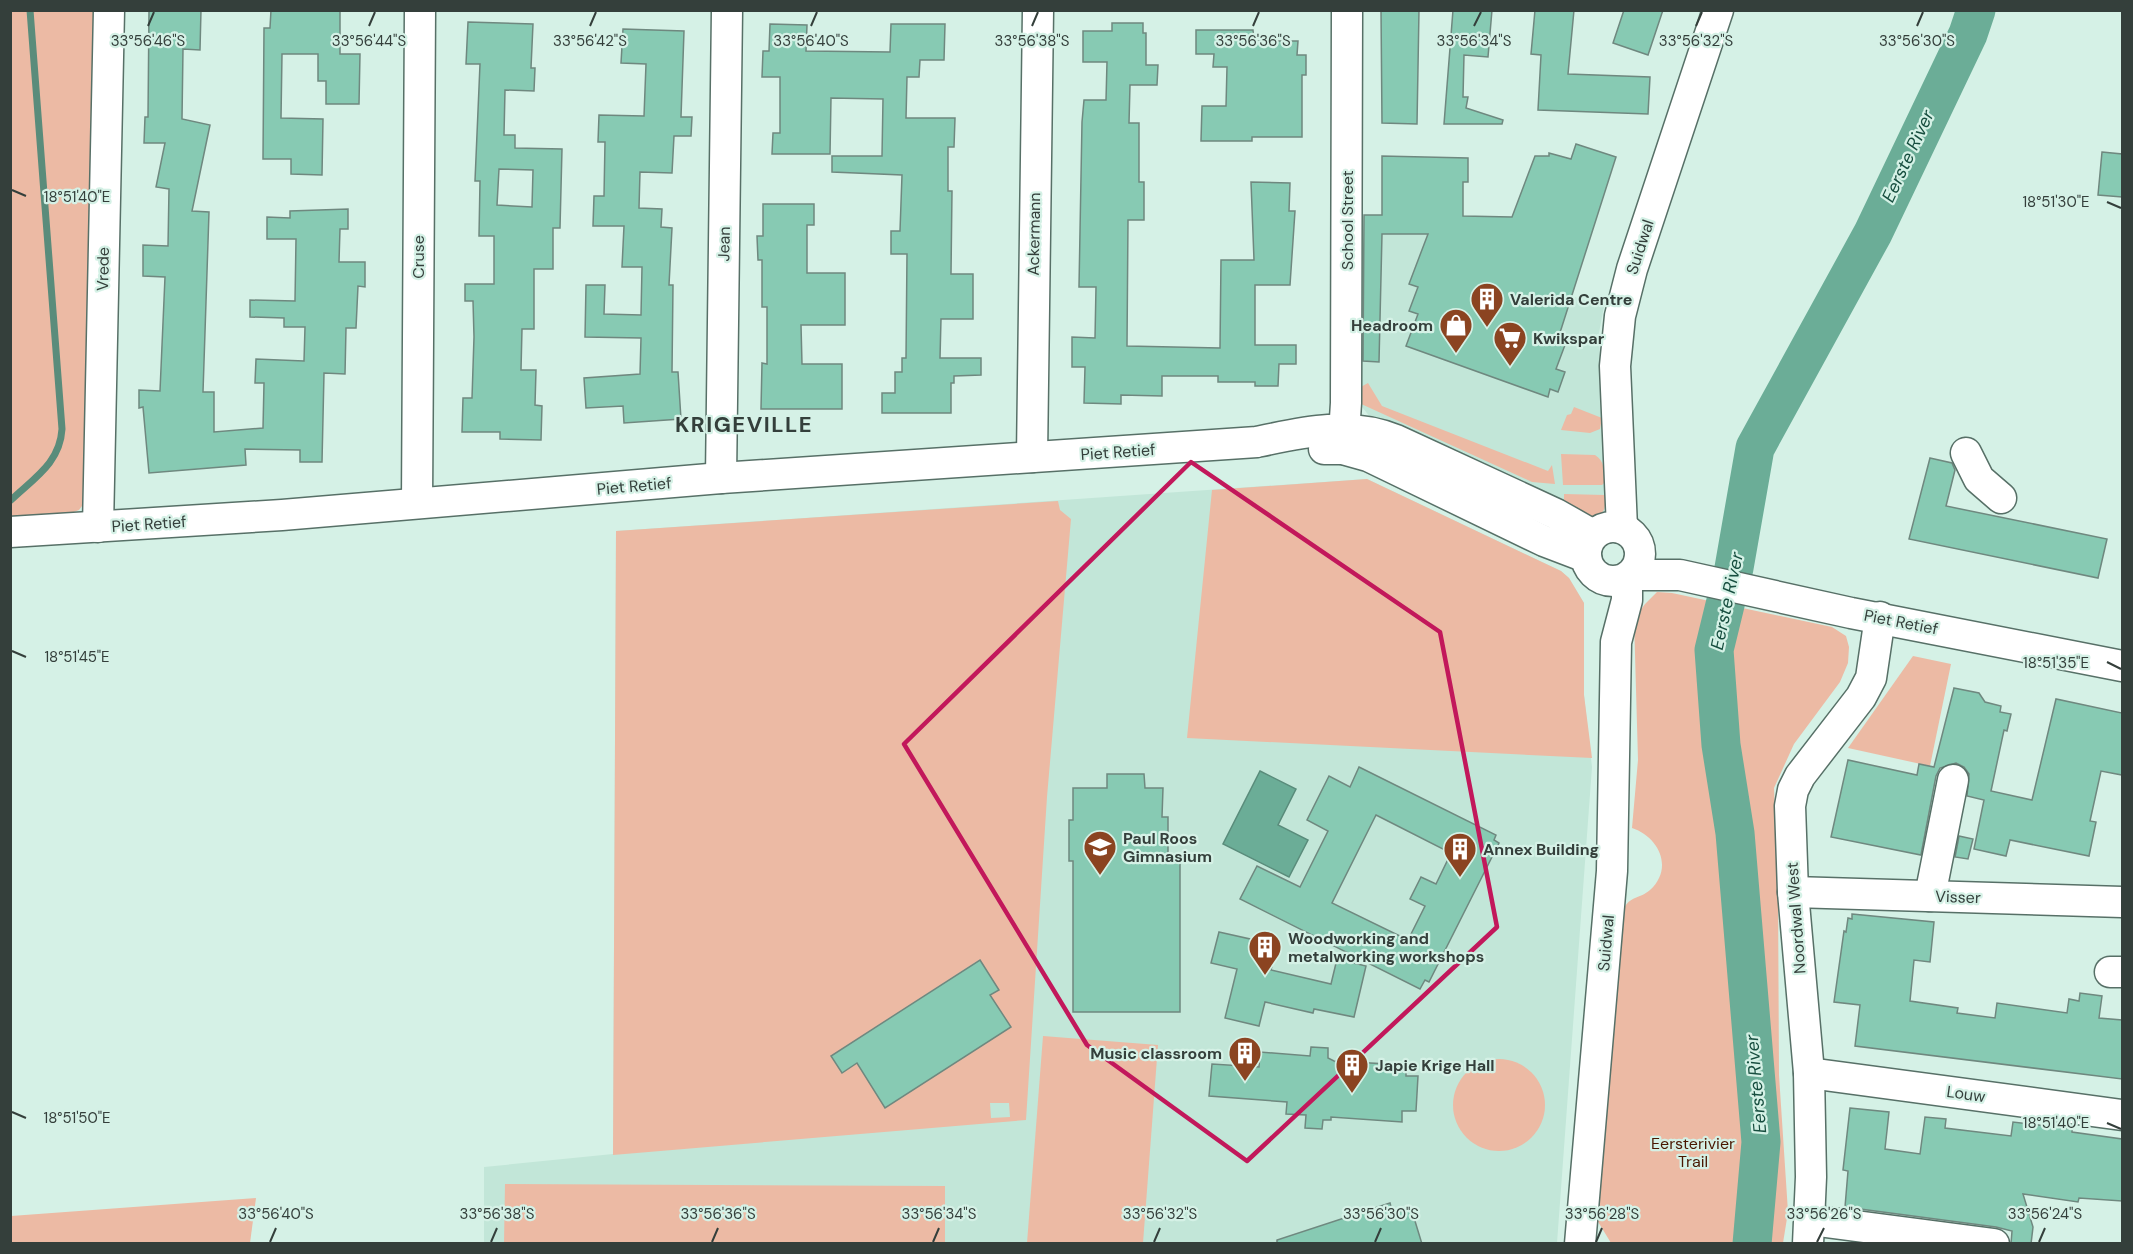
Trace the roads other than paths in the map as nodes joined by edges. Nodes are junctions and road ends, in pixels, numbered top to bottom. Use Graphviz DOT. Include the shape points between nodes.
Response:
graph roads {
  1 [pos="109,10"];
  2 [pos="420,10"];
  3 [pos="727,10"];
  4 [pos="1038,10"];
  5 [pos="1347,10"];
  6 [pos="1718,10"];
  7 [pos="1344,439"];
  8 [pos="1966,453"];
  9 [pos="1032,457"];
  10 [pos="721,478"];
  11 [pos="2001,498"];
  12 [pos="417,503"];
  13 [pos="98,527"];
  14 [pos="10,532"];
  15 [pos="1615,558"];
  16 [pos="1880,617"];
  17 [pos="2122,666"];
  18 [pos="1953,780"];
  19 [pos="1793,892"];
  20 [pos="1930,896"];
  21 [pos="2122,902"];
  22 [pos="1809,1074"];
  23 [pos="2122,1115"];
  24 [pos="1809,1232"];
  25 [pos="1580,1244"];
  26 [pos="1994,1244"];
  1 -- 13 [label="street, Vrede"];
  2 -- 12 [label="street, Cruse"];
  3 -- 10 [label="street, Jean"];
  4 -- 9 [label="street, Ackermann"];
  5 -- 7 [label="street, School Street"];
  6 -- 15 [label="street, Suidwal" via="1620,316 1615,366"];
  7 -- 9 [label="street, Piet Retief" via="1297,434 1257,442"];
  7 -- 15 [label="street, Piet Retief" via="1368,431 1395,440 1557,514"];
  8 -- 11 [label="street" via="1979,479"];
  9 -- 10 [label="street, Piet Retief"];
  10 -- 12 [label="street, Piet Retief"];
  12 -- 13 [label="street, Piet Retief"];
  13 -- 14 [label="street, Piet Retief"];
  15 -- 16 [label="street, Piet Retief"];
  15 -- 25 [label="street, Suidwal" via="1610,620 1616,642 1612,871"];
  16 -- 17 [label="street, Piet Retief"];
  16 -- 19 [label="street, Noordwal West" via="1870,678 1862,697 1793,790"];
  18 -- 20 [label="street"];
  19 -- 20 [label="street, Visser"];
  19 -- 22 [label="street, Noordwal West"];
  20 -- 21 [label="street, Visser"];
  22 -- 23 [label="street, Louw"];
  22 -- 24 [label="street, Noordwal West"];
  24 -- 26 [label="street"];
}
